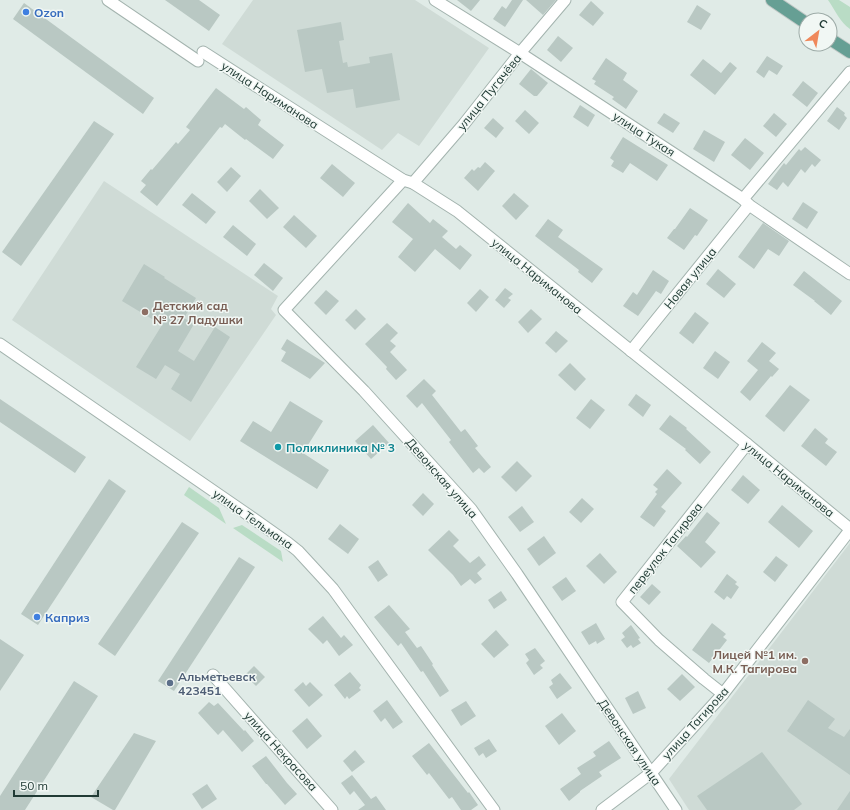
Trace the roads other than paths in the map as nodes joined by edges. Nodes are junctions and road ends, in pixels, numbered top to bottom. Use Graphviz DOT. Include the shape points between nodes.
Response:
graph roads {
  1 [pos="108,0"];
  2 [pos="435,0"];
  3 [pos="565,0"];
  4 [pos="772,0"];
  5 [pos="798,18"];
  6 [pos="838,44"];
  7 [pos="850,52"];
  8 [pos="520,53"];
  9 [pos="850,72"];
  10 [pos="408,182"];
  11 [pos="746,202"];
  12 [pos="850,274"];
  13 [pos="0,344"];
  14 [pos="631,352"];
  15 [pos="747,444"];
  16 [pos="850,529"];
  17 [pos="213,675"];
  18 [pos="723,694"];
  19 [pos="651,773"];
  20 [pos="332,810"];
  21 [pos="494,810"];
  22 [pos="602,810"];
  23 [pos="676,810"];
  1 -- 10 [label="street, улица Нариманова"];
  2 -- 8 [label="street, улица Тукая"];
  3 -- 8 [label="street, улица Пугачёва"];
  4 -- 5 [label="main road"];
  6 -- 7 [label="main road"];
  8 -- 10 [label="street, улица Пугачёва" via="464,124"];
  8 -- 11 [label="street, улица Тукая"];
  9 -- 11 [label="street, Новая улица"];
  10 -- 14 [label="street, улица Нариманова" via="457,211"];
  10 -- 19 [label="street, Девонская улица" via="284,310 364,391 471,509"];
  11 -- 12 [label="street, улица Тукая"];
  11 -- 14 [label="street, Новая улица"];
  13 -- 21 [label="street, улица Тельмана" via="298,551 333,589"];
  14 -- 15 [label="street, улица Нариманова"];
  15 -- 16 [label="street, улица Нариманова"];
  15 -- 18 [label="street, переулок Тагирова" via="622,602 659,640"];
  16 -- 18 [label="street, улица Тагирова"];
  17 -- 20 [label="street, улица Некрасова"];
  18 -- 19 [label="street, улица Тагирова"];
  19 -- 22 [label="street, улица Тагирова"];
  19 -- 23 [label="street, Девонская улица"];
}
